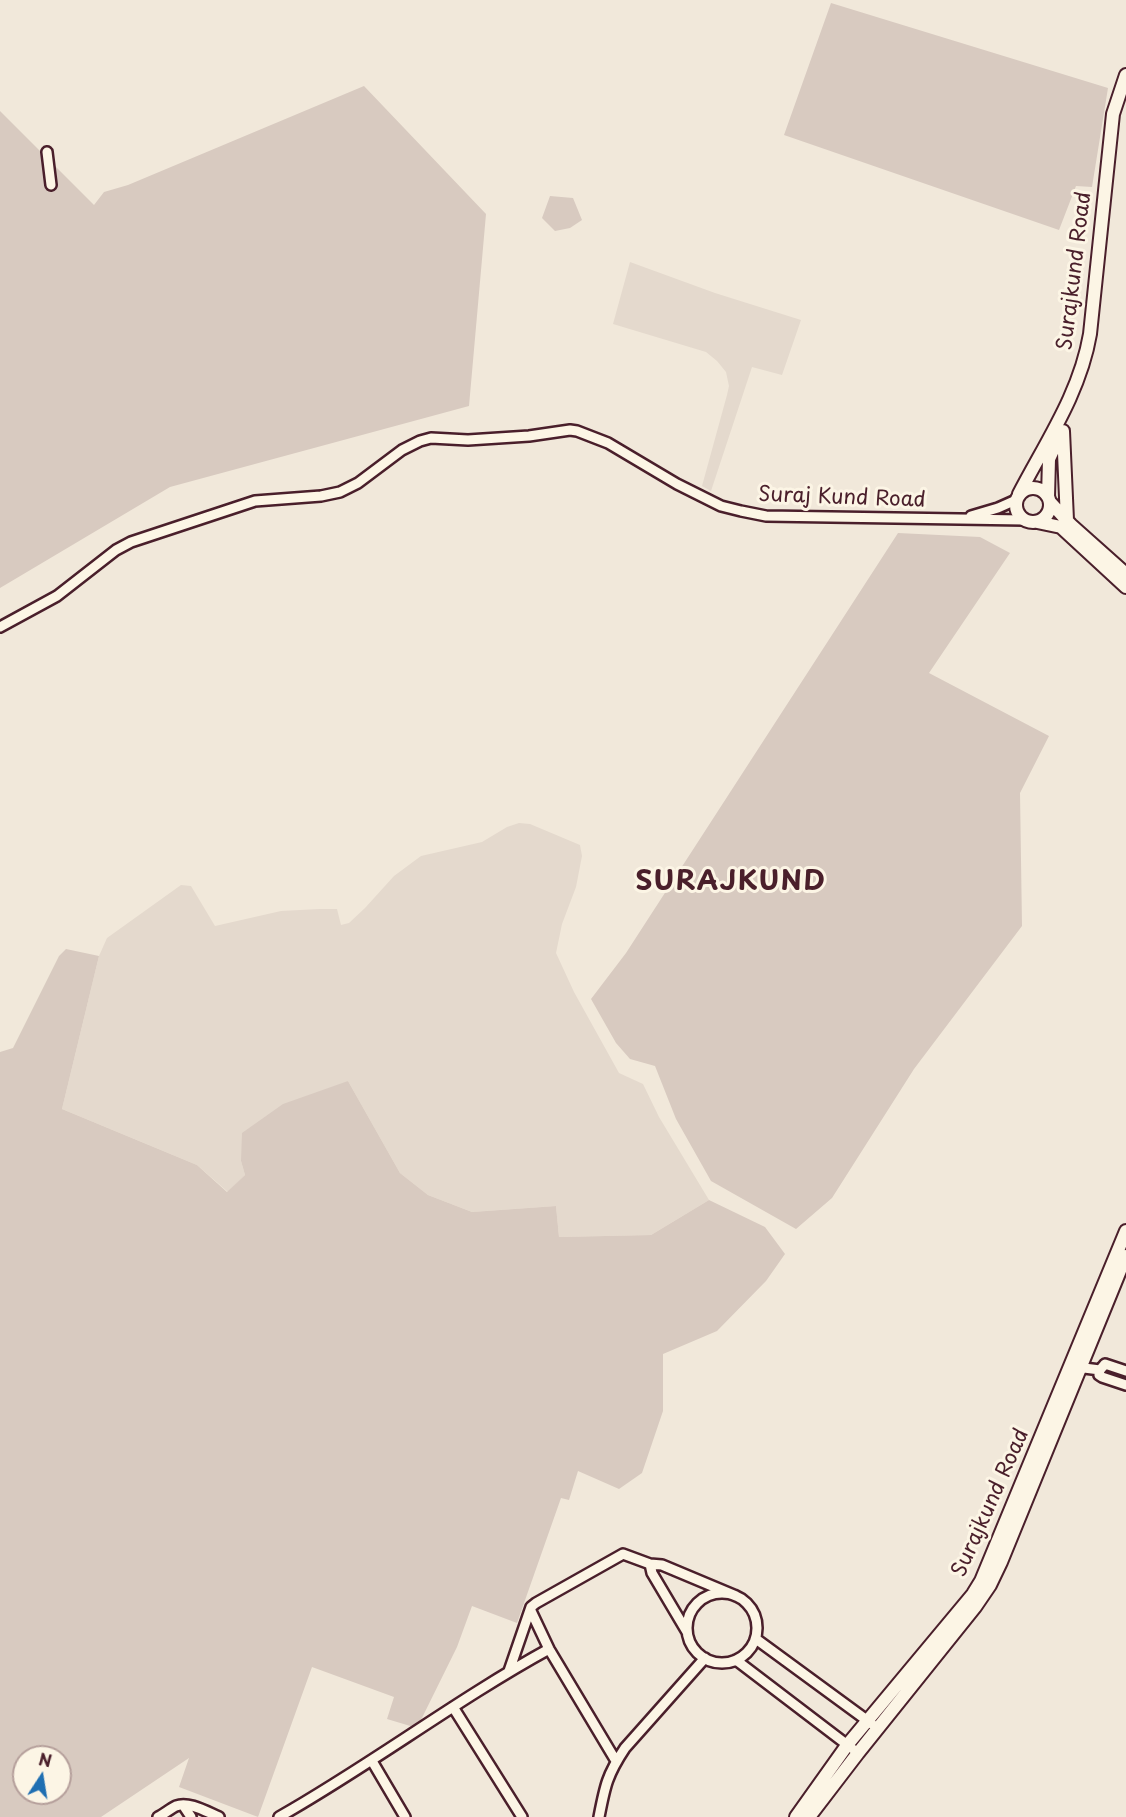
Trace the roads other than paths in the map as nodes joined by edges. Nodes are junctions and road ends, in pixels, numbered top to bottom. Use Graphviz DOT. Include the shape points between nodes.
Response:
graph roads {
  1 [pos="1126,75"];
  2 [pos="1126,95"];
  3 [pos="47,152"];
  4 [pos="51,185"];
  5 [pos="1063,429"];
  6 [pos="1018,497"];
  7 [pos="1049,499"];
  8 [pos="960,519"];
  9 [pos="1067,520"];
  10 [pos="1031,521"];
  11 [pos="1126,574"];
  12 [pos="1126,587"];
  13 [pos="0,627"];
  14 [pos="1126,1231"];
  15 [pos="1124,1253"];
  16 [pos="1124,1269"];
  17 [pos="1076,1367"];
  18 [pos="1100,1370"];
  19 [pos="1126,1371"];
  20 [pos="1126,1386"];
  21 [pos="650,1564"];
  22 [pos="736,1596"];
  23 [pos="531,1607"];
  24 [pos="687,1632"];
  25 [pos="756,1639"];
  26 [pos="549,1649"];
  27 [pos="705,1658"];
  28 [pos="736,1660"];
  29 [pos="509,1671"];
  30 [pos="453,1707"];
  31 [pos="873,1725"];
  32 [pos="853,1749"];
  33 [pos="372,1761"];
  34 [pos="616,1761"];
  35 [pos="183,1805"];
  36 [pos="296,1813"];
  37 [pos="158,1817"];
  38 [pos="191,1817"];
  39 [pos="219,1817"];
  40 [pos="279,1817"];
  41 [pos="405,1817"];
  42 [pos="522,1817"];
  43 [pos="599,1817"];
  44 [pos="795,1817"];
  45 [pos="809,1817"];
  1 -- 6 [label="main road, Surajkund Road" via="1113,114 1085,360 1075,389"];
  2 -- 5 [label="main road, Surajkund Road" via="1119,122 1096,345 1086,384"];
  3 -- 4 [label="street"];
  5 -- 7 [label="main road, Surajkund Road" via="1049,459"];
  5 -- 9 [label="main road"];
  6 -- 7 [label="main road" via="1034,488"];
  6 -- 8 [label="street" via="998,508"];
  6 -- 10 [label="main road" via="1016,510"];
  7 -- 9 [label="main road"];
  7 -- 10 [label="main road" via="1046,516"];
  8 -- 10 [label="street, Suraj Kund Road"];
  8 -- 13 [label="street, Suraj Kund Road" via="766,516 741,511 721,506 608,443 578,431 468,440 431,438 410,444 340,492 255,501 131,542 57,596"];
  9 -- 11 [label="main road"];
  10 -- 12 [label="main road" via="1061,527"];
  14 -- 15 [label="main road, Surajkund Road"];
  15 -- 16 [label="main road, Surajkund Road"];
  15 -- 17 [label="main road, Surajkund Road"];
  16 -- 17 [label="main road, Surajkund Road"];
  17 -- 18 [label="street"];
  17 -- 31 [label="main road, Surajkund Road" via="990,1585"];
  18 -- 19 [label="street" via="1105,1364"];
  18 -- 20 [label="street" via="1102,1377"];
  21 -- 22 [label="street" via="662,1565"];
  21 -- 23 [label="street" via="620,1555"];
  21 -- 24 [label="street"];
  22 -- 24 [label="street" via="707,1596 688,1617"];
  22 -- 25 [label="street" via="754,1613"];
  23 -- 26 [label="street"];
  23 -- 29 [label="street"];
  24 -- 27 [label="street" via="693,1647"];
  25 -- 28 [label="street" via="748,1652"];
  25 -- 31 [label="street"];
  26 -- 29 [label="street"];
  26 -- 34 [label="street"];
  27 -- 28 [label="street" via="720,1663"];
  27 -- 34 [label="street"];
  28 -- 32 [label="street"];
  29 -- 30 [label="street"];
  30 -- 33 [label="street"];
  30 -- 42 [label="street"];
  31 -- 32 [label="main road, Surajkund Road"];
  32 -- 44 [label="main road, Surajkund Road"];
  32 -- 45 [label="main road, Surajkund Road"];
  33 -- 36 [label="street"];
  33 -- 41 [label="street"];
  34 -- 43 [label="street" via="605,1783"];
  35 -- 37 [label="street"];
  35 -- 38 [label="street"];
  35 -- 39 [label="street"];
  36 -- 40 [label="street"];
}
